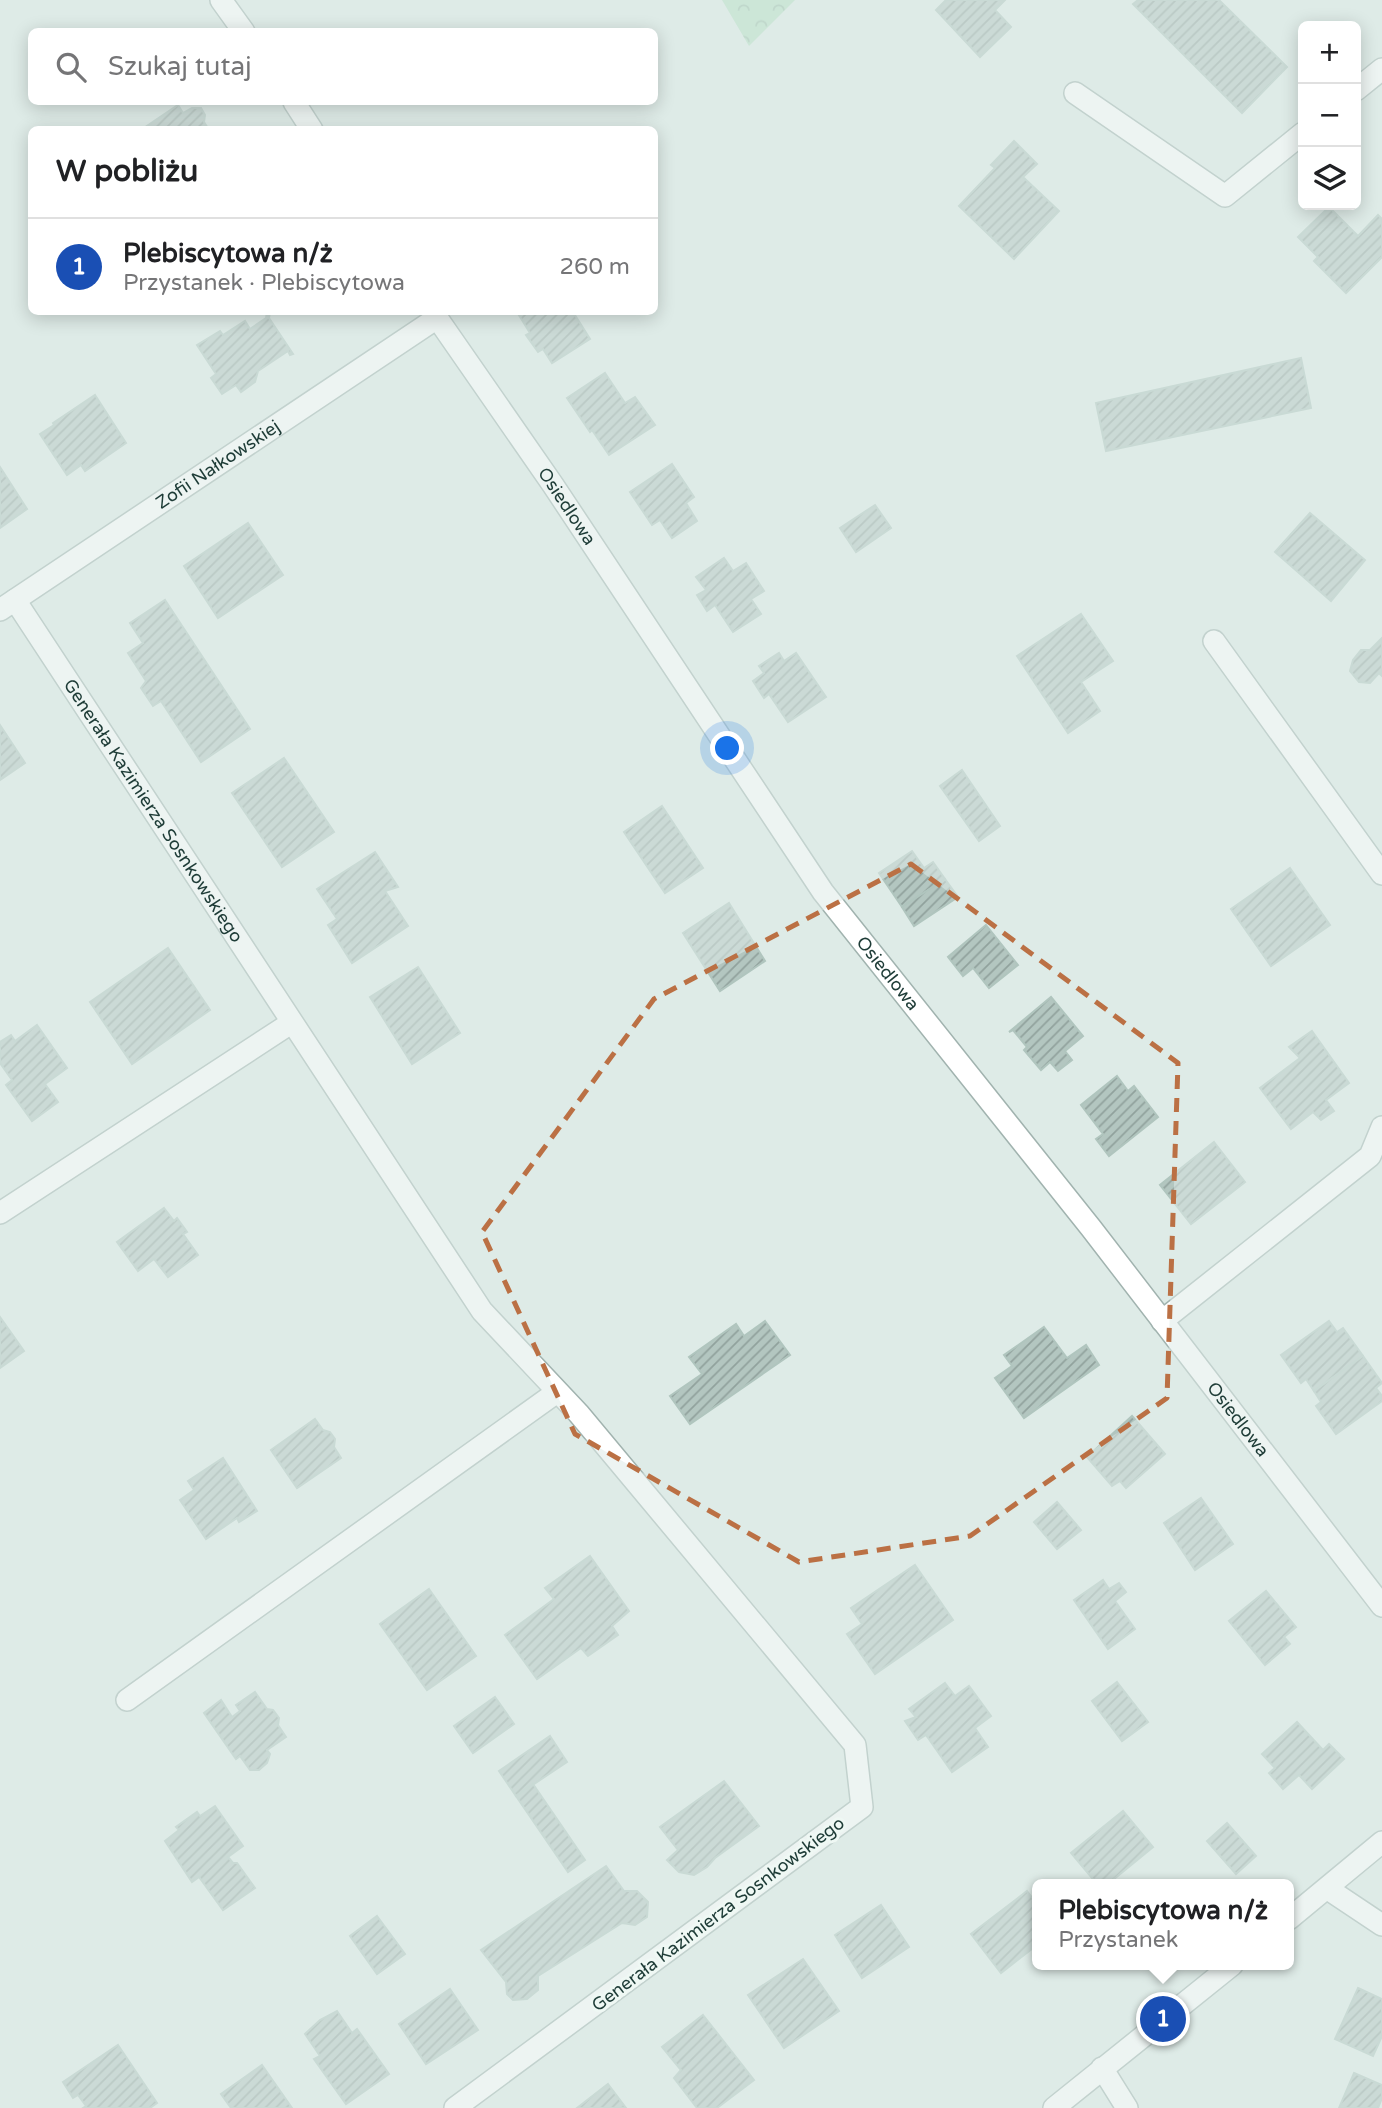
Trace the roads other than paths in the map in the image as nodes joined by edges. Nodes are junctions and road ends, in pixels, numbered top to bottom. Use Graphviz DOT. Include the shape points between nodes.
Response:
graph roads {
  1 [pos="221,0"];
  2 [pos="241,28"];
  3 [pos="1382,69"];
  4 [pos="1361,86"];
  5 [pos="1075,93"];
  6 [pos="295,105"];
  7 [pos="309,126"];
  8 [pos="1298,137"];
  9 [pos="435,315"];
  10 [pos="7,605"];
  11 [pos="1214,641"];
  12 [pos="1357,840"];
  13 [pos="1382,851"];
  14 [pos="1382,874"];
  15 [pos="291,1023"];
  16 [pos="1382,1128"];
  17 [pos="0,1213"];
  18 [pos="1162,1321"];
  19 [pos="557,1391"];
  20 [pos="1382,1606"];
  21 [pos="127,1700"];
  22 [pos="1382,1842"];
  23 [pos="1328,1889"];
  24 [pos="1294,1916"];
  25 [pos="1382,1925"];
  26 [pos="1226,1970"];
  27 [pos="1102,2068"];
  28 [pos="455,2108"];
  29 [pos="1054,2108"];
  30 [pos="1127,2108"];
  1 -- 2 [label="street"];
  3 -- 4 [label="street"];
  5 -- 8 [label="street" via="1225,196"];
  6 -- 7 [label="street"];
  9 -- 10 [label="street, Zofii Nałkowskiej"];
  9 -- 18 [label="street, Osiedlowa" via="823,892"];
  10 -- 15 [label="street, Generała Kazimierza Sosnkowskiego"];
  11 -- 12 [label="street"];
  12 -- 13 [label="street"];
  12 -- 14 [label="street"];
  15 -- 17 [label="street"];
  15 -- 19 [label="street, Generała Kazimierza Sosnkowskiego" via="482,1311"];
  16 -- 18 [label="street" via="1370,1156"];
  18 -- 20 [label="street, Osiedlowa"];
  19 -- 21 [label="street"];
  19 -- 28 [label="street, Generała Kazimierza Sosnkowskiego" via="855,1745 862,1807"];
  22 -- 23 [label="street"];
  23 -- 24 [label="street"];
  23 -- 25 [label="street"];
  26 -- 27 [label="street"];
  27 -- 29 [label="street"];
  27 -- 30 [label="street"];
}
